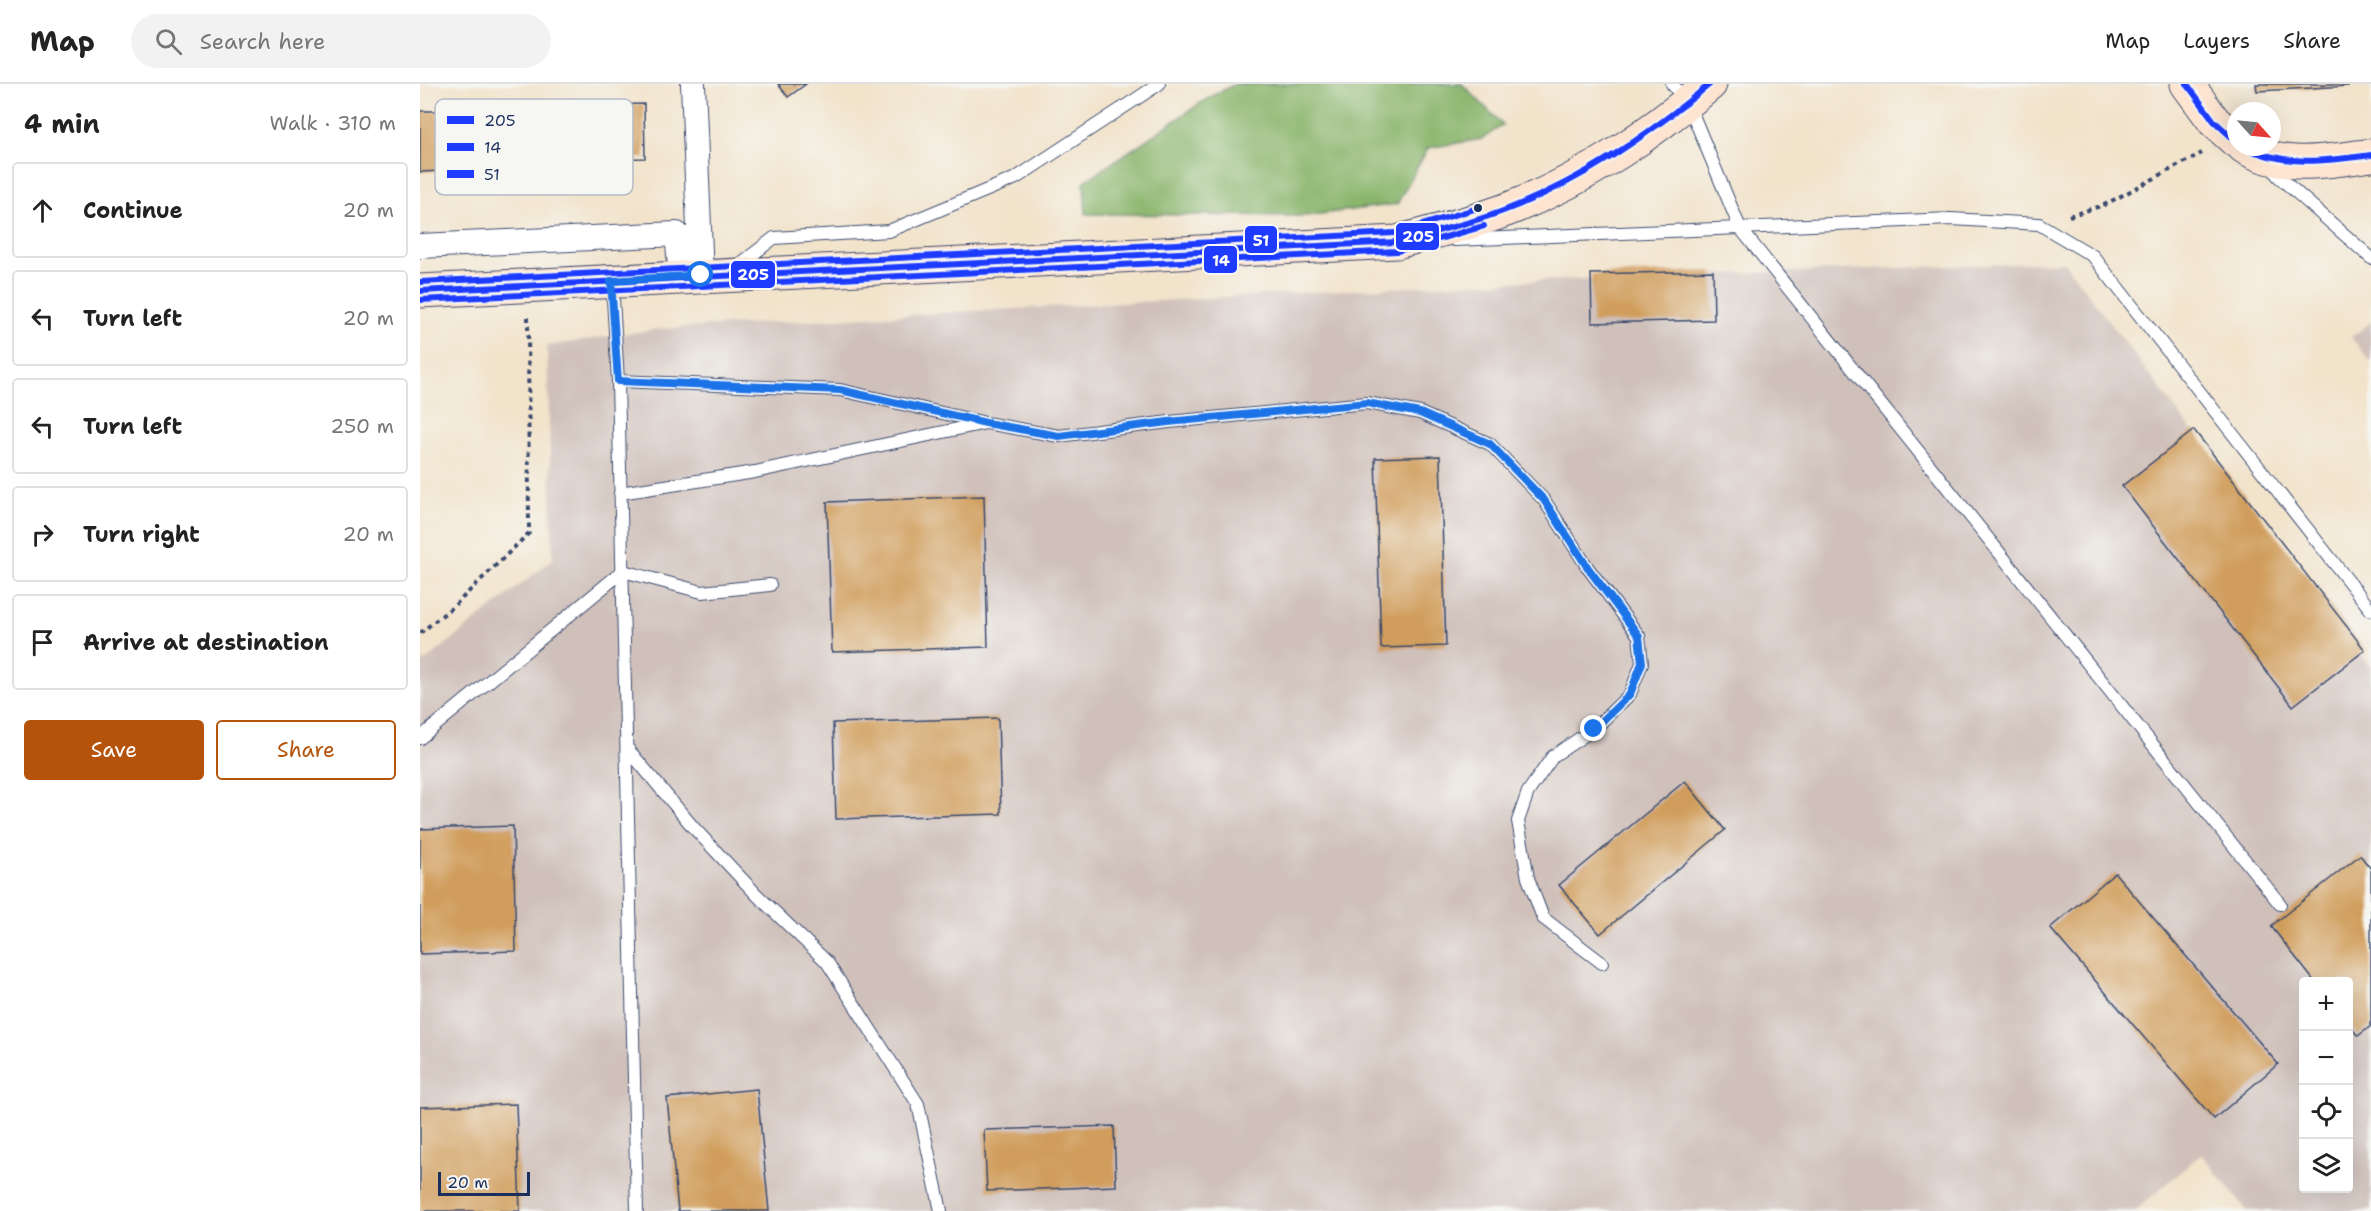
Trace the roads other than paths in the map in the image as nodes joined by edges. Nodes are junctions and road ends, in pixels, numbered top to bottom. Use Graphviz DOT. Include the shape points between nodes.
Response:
graph roads {
  1 [pos="693,84"];
  2 [pos="1159,84"];
  3 [pos="2187,84"];
  4 [pos="1690,90"];
  5 [pos="2227,131"];
  6 [pos="2371,155"];
  7 [pos="2257,156"];
  8 [pos="2275,156"];
  9 [pos="1740,228"];
  10 [pos="1397,242"];
  11 [pos="420,246"];
  12 [pos="2371,258"];
  13 [pos="703,275"];
  14 [pos="611,281"];
  15 [pos="420,291"];
  16 [pos="618,381"];
  17 [pos="986,423"];
  18 [pos="620,493"];
  19 [pos="623,571"];
  20 [pos="770,585"];
  21 [pos="2371,610"];
  22 [pos="420,738"];
  23 [pos="627,748"];
  24 [pos="2280,904"];
  25 [pos="1602,963"];
  26 [pos="637,1211"];
  27 [pos="941,1211"];
  1 -- 13 [label="street"];
  2 -- 13 [label="lane" via="1016,178 889,231 774,238"];
  3 -- 5 [label="street" via="2214,121"];
  4 -- 9 [label="lane"];
  4 -- 10 [label="street" via="1631,146 1542,195"];
  6 -- 8 [label="street" via="2305,164"];
  7 -- 12 [label="lane"];
  9 -- 10 [label="lane"];
  9 -- 21 [label="lane" via="1951,219 2039,224 2093,256"];
  9 -- 24 [label="lane"];
  10 -- 13 [label="street"];
  11 -- 13 [label="street" via="677,234"];
  13 -- 14 [label="street"];
  14 -- 15 [label="street"];
  14 -- 16 [label="lane"];
  16 -- 17 [label="lane" via="840,390"];
  16 -- 18 [label="lane"];
  17 -- 18 [label="lane" via="754,472"];
  17 -- 25 [label="lane" via="1059,436 1367,403 1420,413 1490,444 1544,500 1639,636 1642,663 1630,694 1594,729 1553,756 1528,792 1518,821 1528,878 1543,918"];
  18 -- 19 [label="lane"];
  19 -- 20 [label="lane" via="702,592"];
  19 -- 22 [label="lane"];
  19 -- 23 [label="lane"];
  23 -- 26 [label="lane"];
  23 -- 27 [label="lane" via="693,827 826,962 918,1104"];
}
